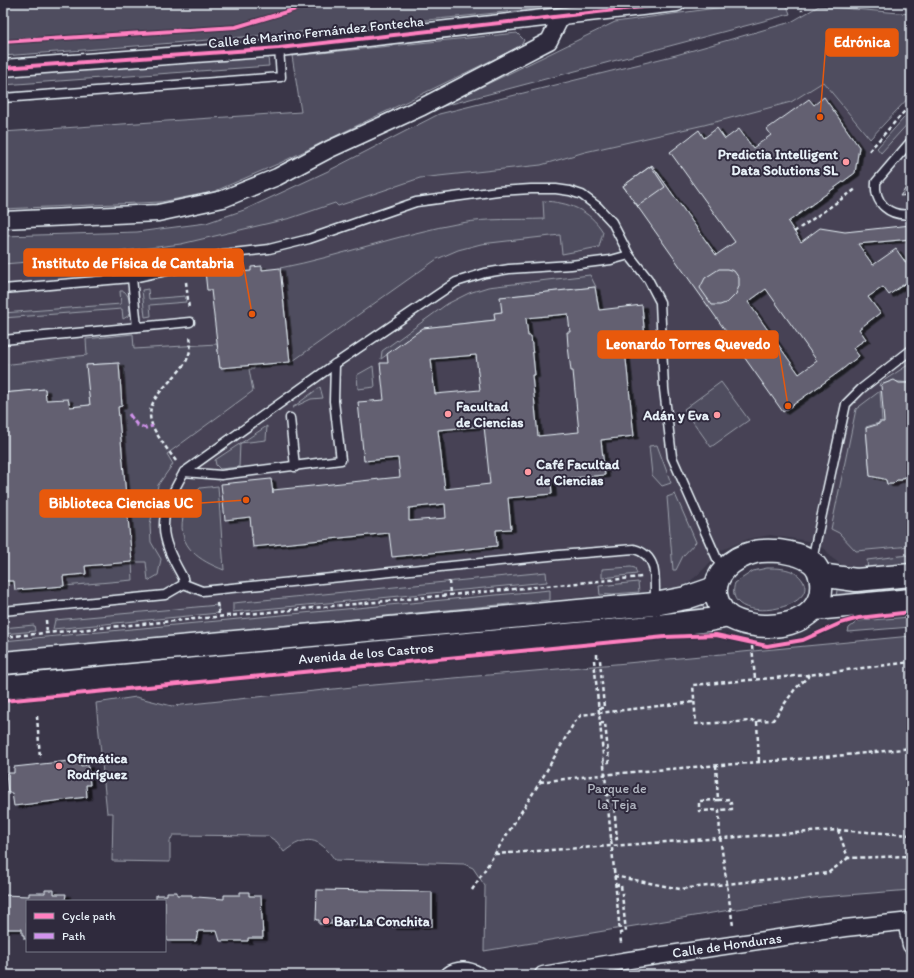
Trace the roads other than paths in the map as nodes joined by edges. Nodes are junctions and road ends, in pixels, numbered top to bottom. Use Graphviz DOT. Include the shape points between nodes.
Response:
graph roads {
  1 [pos="677,3"];
  2 [pos="561,17"];
  3 [pos="279,48"];
  4 [pos="3,68"];
  5 [pos="3,98"];
  6 [pos="911,142"];
  7 [pos="911,214"];
  8 [pos="3,220"];
  9 [pos="629,255"];
  10 [pos="132,278"];
  11 [pos="3,289"];
  12 [pos="190,322"];
  13 [pos="137,327"];
  14 [pos="3,340"];
  15 [pos="911,350"];
  16 [pos="335,364"];
  17 [pos="290,418"];
  18 [pos="295,467"];
  19 [pos="184,472"];
  20 [pos="816,568"];
  21 [pos="911,575"];
  22 [pos="719,579"];
  23 [pos="184,584"];
  24 [pos="911,600"];
  25 [pos="655,604"];
  26 [pos="814,610"];
  27 [pos="3,611"];
  28 [pos="728,616"];
  29 [pos="3,663"];
  30 [pos="3,687"];
  31 [pos="908,921"];
  32 [pos="911,945"];
  33 [pos="447,974"];
  34 [pos="478,975"];
  35 [pos="543,975"];
  1 -- 2 [label="street, Calle de Marino Fernández Fontecha"];
  2 -- 3 [label="street, Calle de Marino Fernández Fontecha"];
  2 -- 8 [label="street" via="549,41 422,107 330,149 277,177 222,199 158,213"];
  3 -- 4 [label="street, Calle de Marino Fernández Fontecha"];
  3 -- 5 [label="lane" via="281,78"];
  6 -- 7 [label="lane" via="876,182 876,188 885,208 899,216"];
  9 -- 10 [label="lane" via="612,222 598,207 582,196 556,188 531,188 416,202 308,239 269,249 223,254 185,267"];
  9 -- 16 [label="lane" via="571,265 509,269 484,273 456,282"];
  9 -- 22 [label="lane" via="648,280 660,302 664,389 672,457"];
  10 -- 11 [label="lane"];
  10 -- 13 [label="lane"];
  12 -- 13 [label="lane"];
  13 -- 14 [label="lane"];
  15 -- 20 [label="lane" via="846,404"];
  16 -- 18 [label="lane" via="334,401 341,460"];
  16 -- 19 [label="lane"];
  17 -- 18 [label="lane"];
  18 -- 19 [label="lane" via="221,475"];
  19 -- 23 [label="lane" via="171,496 164,525 168,546"];
  20 -- 21 [label="main road" via="856,580"];
  20 -- 22 [label="main road" via="796,554 779,551 755,552 734,561"];
  20 -- 26 [label="main road" via="822,589"];
  22 -- 25 [label="main road, Avenida de los Castros" via="686,598"];
  22 -- 28 [label="main road" via="720,605"];
  23 -- 25 [label="lane" via="202,591 560,554 634,549 644,552 654,565"];
  23 -- 27 [label="lane" via="165,595"];
  24 -- 26 [label="main road"];
  25 -- 29 [label="main road, Avenida de los Castros"];
  26 -- 28 [label="main road" via="787,624 767,627 740,622"];
  28 -- 30 [label="main road, Avenida de los Castros" via="641,628"];
  31 -- 32 [label="street"];
  31 -- 35 [label="street, Calle de Honduras" via="721,946"];
  33 -- 34 [label="street" via="461,970"];
}
